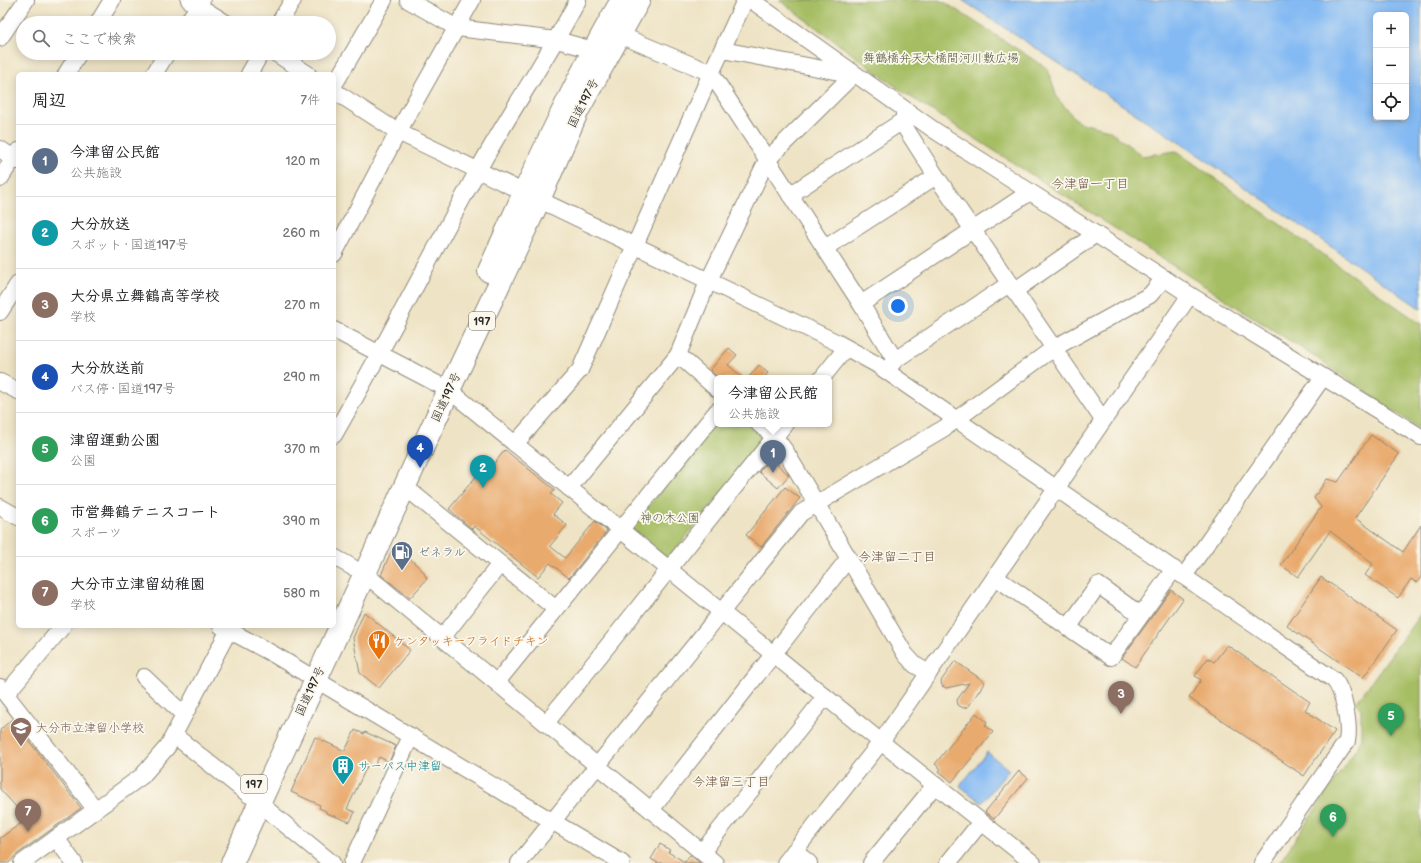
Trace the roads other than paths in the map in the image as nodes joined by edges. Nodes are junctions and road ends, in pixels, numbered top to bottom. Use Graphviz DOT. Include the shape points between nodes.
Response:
graph roads {
  1 [pos="26,0"];
  2 [pos="112,0"];
  3 [pos="293,0"];
  4 [pos="384,0"];
  5 [pos="408,0"];
  6 [pos="472,0"];
  7 [pos="578,0"];
  8 [pos="622,0"];
  9 [pos="639,0"];
  10 [pos="745,0"];
  11 [pos="751,0"];
  12 [pos="196,2"];
  13 [pos="102,16"];
  14 [pos="190,16"];
  15 [pos="216,16"];
  16 [pos="283,16"];
  17 [pos="457,28"];
  18 [pos="620,35"];
  19 [pos="0,38"];
  20 [pos="557,40"];
  21 [pos="593,50"];
  22 [pos="722,50"];
  23 [pos="75,60"];
  24 [pos="163,60"];
  25 [pos="257,60"];
  26 [pos="286,60"];
  27 [pos="67,72"];
  28 [pos="155,72"];
  29 [pos="250,72"];
  30 [pos="305,72"];
  31 [pos="711,73"];
  32 [pos="854,74"];
  33 [pos="336,82"];
  34 [pos="336,92"];
  35 [pos="904,115"];
  36 [pos="398,132"];
  37 [pos="0,149"];
  38 [pos="16,156"];
  39 [pos="767,160"];
  40 [pos="477,170"];
  41 [pos="936,176"];
  42 [pos="0,179"];
  43 [pos="1030,192"];
  44 [pos="790,195"];
  45 [pos="531,197"];
  46 [pos="973,230"];
  47 [pos="1096,234"];
  48 [pos="636,247"];
  49 [pos="825,248"];
  50 [pos="336,250"];
  51 [pos="1164,278"];
  52 [pos="708,282"];
  53 [pos="16,287"];
  54 [pos="1012,288"];
  55 [pos="1190,295"];
  56 [pos="861,304"];
  57 [pos="0,312"];
  58 [pos="336,331"];
  59 [pos="846,348"];
  60 [pos="1054,348"];
  61 [pos="381,353"];
  62 [pos="678,355"];
  63 [pos="891,366"];
  64 [pos="824,375"];
  65 [pos="1323,377"];
  66 [pos="0,382"];
  67 [pos="443,386"];
  68 [pos="714,386"];
  69 [pos="16,390"];
  70 [pos="714,415"];
  71 [pos="957,418"];
  72 [pos="1104,420"];
  73 [pos="763,427"];
  74 [pos="783,427"];
  75 [pos="336,432"];
  76 [pos="775,437"];
  77 [pos="1421,438"];
  78 [pos="515,444"];
  79 [pos="404,487"];
  80 [pos="569,488"];
  81 [pos="1057,488"];
  82 [pos="815,504"];
  83 [pos="0,507"];
  84 [pos="16,516"];
  85 [pos="620,530"];
  86 [pos="848,560"];
  87 [pos="500,564"];
  88 [pos="350,566"];
  89 [pos="669,569"];
  90 [pos="1179,572"];
  91 [pos="995,577"];
  92 [pos="336,601"];
  93 [pos="336,603"];
  94 [pos="556,609"];
  95 [pos="721,612"];
  96 [pos="1141,615"];
  97 [pos="61,628"];
  98 [pos="227,628"];
  99 [pos="229,628"];
  100 [pos="324,628"];
  101 [pos="327,628"];
  102 [pos="1068,628"];
  103 [pos="442,638"];
  104 [pos="773,654"];
  105 [pos="929,673"];
  106 [pos="309,675"];
  107 [pos="144,677"];
  108 [pos="497,682"];
  109 [pos="3,691"];
  110 [pos="825,697"];
  111 [pos="184,715"];
  112 [pos="546,723"];
  113 [pos="174,735"];
  114 [pos="411,736"];
  115 [pos="881,742"];
  116 [pos="597,766"];
  117 [pos="935,785"];
  118 [pos="254,799"];
  119 [pos="96,810"];
  120 [pos="651,810"];
  121 [pos="552,822"];
  122 [pos="981,822"];
  123 [pos="56,838"];
  124 [pos="702,852"];
  125 [pos="789,857"];
  126 [pos="1030,862"];
  127 [pos="22,863"];
  128 [pos="74,863"];
  129 [pos="217,863"];
  130 [pos="232,863"];
  131 [pos="332,863"];
  132 [pos="352,863"];
  133 [pos="519,863"];
  134 [pos="622,863"];
  135 [pos="715,863"];
  136 [pos="810,863"];
  137 [pos="871,863"];
  138 [pos="948,863"];
  139 [pos="1262,863"];
  1 -- 19 [label="street"];
  2 -- 13 [label="street"];
  3 -- 16 [label="street"];
  4 -- 33 [label="street"];
  5 -- 17 [label="street"];
  6 -- 17 [label="street"];
  7 -- 20 [label="street"];
  8 -- 21 [label="highway, 国道197号 / 197"];
  9 -- 18 [label="highway, 国道197号 / 197"];
  10 -- 22 [label="street"];
  11 -- 32 [label="street"];
  12 -- 14 [label="street"];
  12 -- 15 [label="street"];
  17 -- 20 [label="street"];
  17 -- 36 [label="street"];
  18 -- 31 [label="street"];
  18 -- 45 [label="highway, 国道197号 / 197"];
  20 -- 21 [label="street"];
  20 -- 40 [label="street"];
  21 -- 45 [label="highway, 国道197号 / 197"];
  22 -- 31 [label="street"];
  22 -- 32 [label="street"];
  23 -- 27 [label="street"];
  24 -- 28 [label="street"];
  25 -- 29 [label="street"];
  26 -- 30 [label="street"];
  31 -- 39 [label="street"];
  31 -- 48 [label="street"];
  32 -- 35 [label="street"];
  32 -- 39 [label="street"];
  34 -- 36 [label="street"];
  35 -- 41 [label="street" via="906,129"];
  35 -- 43 [label="street"];
  35 -- 44 [label="street"];
  36 -- 40 [label="street"];
  36 -- 50 [label="street"];
  37 -- 38 [label="street"];
  38 -- 42 [label="street"];
  39 -- 44 [label="street"];
  39 -- 52 [label="street"];
  40 -- 45 [label="street"];
  40 -- 61 [label="street"];
  41 -- 46 [label="street"];
  41 -- 49 [label="street"];
  43 -- 46 [label="street"];
  43 -- 47 [label="street"];
  44 -- 49 [label="street"];
  45 -- 48 [label="street"];
  45 -- 67 [label="highway, 国道197号 / 197"];
  46 -- 54 [label="street"];
  46 -- 56 [label="street"];
  47 -- 51 [label="street"];
  47 -- 54 [label="street"];
  48 -- 52 [label="street"];
  48 -- 78 [label="street" via="580,370"];
  49 -- 56 [label="street"];
  51 -- 55 [label="street"];
  51 -- 60 [label="street" via="1150,295"];
  52 -- 59 [label="street"];
  52 -- 62 [label="street"];
  53 -- 57 [label="street"];
  54 -- 60 [label="street"];
  54 -- 63 [label="street"];
  55 -- 65 [label="street"];
  55 -- 72 [label="street"];
  56 -- 63 [label="street"];
  58 -- 61 [label="street"];
  59 -- 63 [label="street"];
  59 -- 64 [label="street"];
  60 -- 71 [label="street"];
  60 -- 72 [label="street"];
  61 -- 67 [label="street"];
  61 -- 75 [label="street"];
  62 -- 68 [label="street"];
  62 -- 80 [label="street"];
  63 -- 71 [label="street"];
  65 -- 77 [label="street"];
  65 -- 90 [label="street"];
  66 -- 69 [label="street"];
  67 -- 78 [label="street"];
  67 -- 79 [label="highway, 国道197号 / 197"];
  67 -- 88 [label="highway, 国道197号 / 197"];
  70 -- 85 [label="street"];
  71 -- 81 [label="street"];
  71 -- 82 [label="street"];
  72 -- 81 [label="street"];
  73 -- 76 [label="street"];
  74 -- 76 [label="street"];
  76 -- 82 [label="street"];
  76 -- 89 [label="street"];
  78 -- 80 [label="street"];
  79 -- 87 [label="street"];
  79 -- 88 [label="highway, 国道197号 / 197"];
  80 -- 85 [label="street"];
  81 -- 90 [label="street"];
  81 -- 91 [label="street"];
  82 -- 86 [label="street"];
  82 -- 95 [label="street" via="801,513"];
  83 -- 84 [label="street"];
  85 -- 89 [label="street"];
  85 -- 94 [label="street"];
  86 -- 104 [label="street"];
  86 -- 105 [label="street" via="905,654 915,665"];
  87 -- 94 [label="street"];
  87 -- 103 [label="street"];
  88 -- 92 [label="highway, 国道197号 / 197"];
  88 -- 93 [label="highway, 国道197号 / 197"];
  88 -- 103 [label="street"];
  89 -- 95 [label="street"];
  89 -- 112 [label="street"];
  90 -- 96 [label="street"];
  90 -- 139 [label="street" via="1334,680 1342,690 1348,732 1345,745"];
  91 -- 102 [label="street"];
  91 -- 105 [label="street"];
  94 -- 108 [label="street"];
  95 -- 104 [label="street"];
  95 -- 116 [label="street"];
  96 -- 102 [label="street" via="1111,657"];
  96 -- 102 [label="street" via="1098,585"];
  97 -- 109 [label="street"];
  98 -- 111 [label="street"];
  99 -- 106 [label="street"];
  100 -- 106 [label="highway, 国道197号 / 197"];
  101 -- 106 [label="highway, 国道197号 / 197"];
  103 -- 108 [label="street"];
  104 -- 110 [label="street"];
  104 -- 120 [label="street"];
  105 -- 115 [label="street"];
  106 -- 114 [label="street"];
  106 -- 118 [label="highway, 国道197号 / 197"];
  107 -- 111 [label="street"];
  108 -- 112 [label="street"];
  109 -- 119 [label="street"];
  110 -- 115 [label="street"];
  110 -- 124 [label="street"];
  111 -- 113 [label="street"];
  112 -- 116 [label="street"];
  113 -- 118 [label="street"];
  113 -- 119 [label="street" via="166,750 147,772"];
  114 -- 121 [label="street"];
  114 -- 132 [label="street"];
  115 -- 117 [label="street"];
  115 -- 125 [label="street"];
  116 -- 120 [label="street"];
  116 -- 121 [label="street"];
  117 -- 122 [label="street"];
  117 -- 137 [label="street"];
  118 -- 129 [label="highway, 国道197号 / 197"];
  118 -- 130 [label="highway, 国道197号 / 197"];
  118 -- 131 [label="street"];
  119 -- 123 [label="street"];
  120 -- 124 [label="street"];
  121 -- 133 [label="street"];
  121 -- 134 [label="street"];
  122 -- 126 [label="street"];
  122 -- 138 [label="street"];
  123 -- 127 [label="street"];
  123 -- 128 [label="street"];
  124 -- 135 [label="street"];
  125 -- 136 [label="street"];
}
